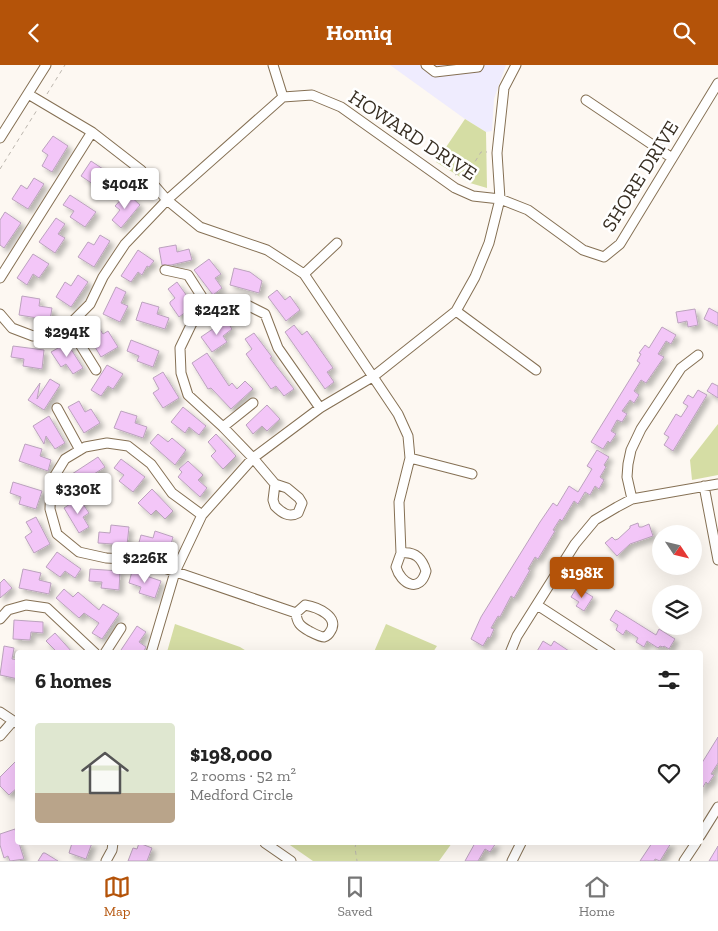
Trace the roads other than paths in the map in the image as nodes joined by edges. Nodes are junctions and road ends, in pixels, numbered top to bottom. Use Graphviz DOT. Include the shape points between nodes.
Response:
graph roads {
  1 [pos="46,65"];
  2 [pos="273,65"];
  3 [pos="426,65"];
  4 [pos="480,65"];
  5 [pos="516,65"];
  6 [pos="718,83"];
  7 [pos="28,94"];
  8 [pos="283,97"];
  9 [pos="586,100"];
  10 [pos="92,132"];
  11 [pos="0,138"];
  12 [pos="672,158"];
  13 [pos="500,199"];
  14 [pos="167,200"];
  15 [pos="338,243"];
  16 [pos="165,270"];
  17 [pos="304,274"];
  18 [pos="0,278"];
  19 [pos="211,311"];
  20 [pos="456,311"];
  21 [pos="0,314"];
  22 [pos="68,325"];
  23 [pos="698,355"];
  24 [pos="96,369"];
  25 [pos="536,370"];
  26 [pos="374,375"];
  27 [pos="252,403"];
  28 [pos="57,408"];
  29 [pos="320,408"];
  30 [pos="223,427"];
  31 [pos="80,450"];
  32 [pos="253,458"];
  33 [pos="410,458"];
  34 [pos="472,474"];
  35 [pos="275,484"];
  36 [pos="718,484"];
  37 [pos="704,486"];
  38 [pos="632,499"];
  39 [pos="202,515"];
  40 [pos="401,553"];
  41 [pos="718,560"];
  42 [pos="175,572"];
  43 [pos="537,605"];
  44 [pos="296,613"];
  45 [pos="0,619"];
  46 [pos="121,628"];
  47 [pos="92,650"];
  48 [pos="107,650"];
  49 [pos="152,650"];
  50 [pos="511,650"];
  51 [pos="606,650"];
  52 [pos="0,711"];
  53 [pos="15,723"];
  54 [pos="0,735"];
  55 [pos="718,807"];
  56 [pos="703,831"];
  57 [pos="113,845"];
  58 [pos="269,845"];
  59 [pos="521,845"];
  60 [pos="695,845"];
  61 [pos="106,861"];
  62 [pos="291,861"];
  63 [pos="512,861"];
  64 [pos="684,861"];
  1 -- 7 [label="street"];
  2 -- 8 [label="street"];
  3 -- 4 [label="street" via="435,72"];
  5 -- 13 [label="street" via="504,88 497,153"];
  6 -- 12 [label="street, SHORE DRIVE"];
  7 -- 10 [label="street"];
  7 -- 11 [label="street"];
  8 -- 13 [label="street, HOWARD DRIVE" via="312,95 341,107 455,188 473,196"];
  8 -- 14 [label="street"];
  9 -- 12 [label="street"];
  10 -- 14 [label="street" via="141,170"];
  10 -- 18 [label="street"];
  12 -- 13 [label="street, SHORE DRIVE" via="620,244 604,257 583,250 528,210"];
  13 -- 20 [label="street" via="489,243"];
  14 -- 17 [label="street" via="200,227 267,250"];
  14 -- 22 [label="street" via="125,244 90,304"];
  15 -- 17 [label="street"];
  16 -- 19 [label="street" via="188,275"];
  17 -- 26 [label="street"];
  19 -- 29 [label="street" via="221,304 241,302 265,314 278,348"];
  19 -- 30 [label="street" via="192,323 180,348 181,373 188,395"];
  20 -- 25 [label="street"];
  20 -- 26 [label="street"];
  21 -- 22 [label="street" via="12,328 33,336 52,333"];
  22 -- 24 [label="street"];
  23 -- 38 [label="street" via="681,368 641,429 629,457 627,477"];
  26 -- 29 [label="street"];
  26 -- 33 [label="street" via="408,436"];
  27 -- 30 [label="street"];
  28 -- 31 [label="street"];
  29 -- 32 [label="street"];
  30 -- 32 [label="street"];
  31 -- 39 [label="street" via="107,443 128,447 151,465 172,493"];
  31 -- 42 [label="street" via="65,459 51,482 50,509 57,534 79,551 106,558 141,561"];
  32 -- 35 [label="street"];
  32 -- 39 [label="street"];
  33 -- 34 [label="street"];
  33 -- 40 [label="street" via="399,502"];
  36 -- 37 [label="street"];
  37 -- 38 [label="street"];
  37 -- 41 [label="street"];
  38 -- 43 [label="street" via="595,520 585,531"];
  39 -- 42 [label="street"];
  42 -- 44 [label="street"];
  42 -- 49 [label="street"];
  43 -- 50 [label="street"];
  43 -- 51 [label="street"];
  45 -- 47 [label="street" via="8,610 26,605 47,608"];
  46 -- 48 [label="street"];
  52 -- 53 [label="street"];
  53 -- 54 [label="street"];
  55 -- 56 [label="street"];
  57 -- 61 [label="street"];
  58 -- 62 [label="street"];
  59 -- 63 [label="street"];
  60 -- 64 [label="street"];
}
